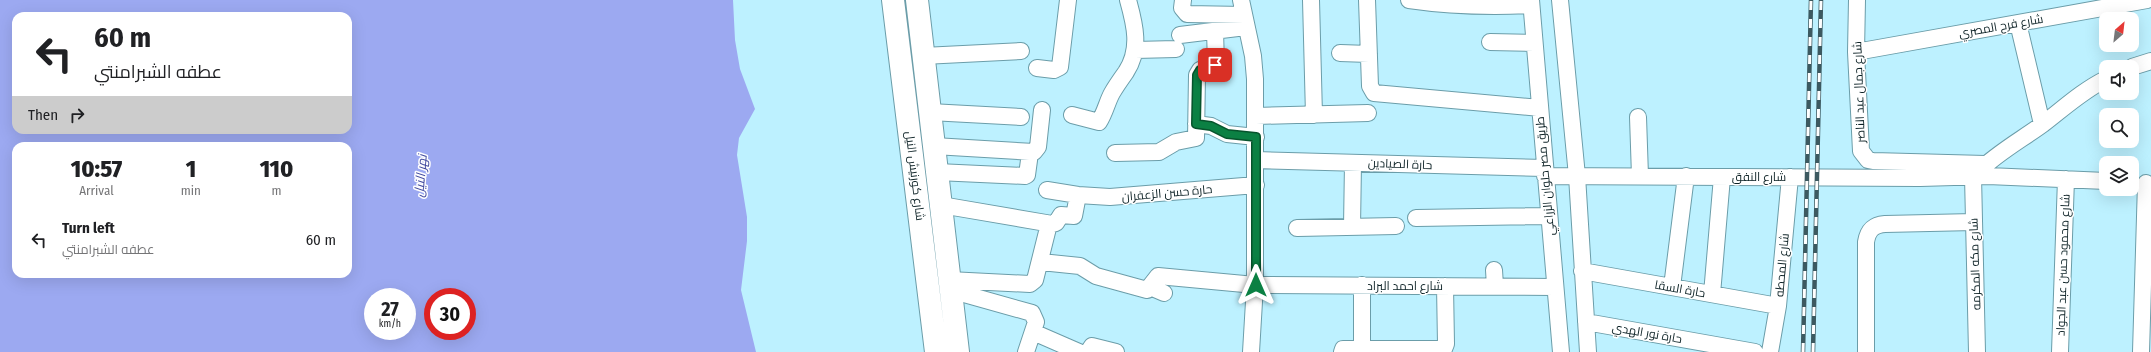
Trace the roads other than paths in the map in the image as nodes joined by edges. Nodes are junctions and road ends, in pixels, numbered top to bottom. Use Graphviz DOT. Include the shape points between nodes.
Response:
graph roads {
  1 [pos="893,0"];
  2 [pos="917,0"];
  3 [pos="1068,0"];
  4 [pos="1128,0"];
  5 [pos="1183,0"];
  6 [pos="1311,0"];
  7 [pos="1367,0"];
  8 [pos="1409,0"];
  9 [pos="1560,0"];
  10 [pos="1857,0"];
  11 [pos="2147,0"];
  12 [pos="1531,2"];
  13 [pos="1244,14"];
  14 [pos="2018,23"];
  15 [pos="1215,31"];
  16 [pos="1490,42"];
  17 [pos="1534,43"];
  18 [pos="1135,50"];
  19 [pos="1021,51"];
  20 [pos="1856,52"];
  21 [pos="1340,53"];
  22 [pos="1369,54"];
  23 [pos="923,56"];
  24 [pos="2151,61"];
  25 [pos="2139,65"];
  26 [pos="1037,68"];
  27 [pos="2099,83"];
  28 [pos="1540,108"];
  29 [pos="1042,110"];
  30 [pos="930,112"];
  31 [pos="1368,113"];
  32 [pos="1072,115"];
  33 [pos="1314,115"];
  34 [pos="1256,116"];
  35 [pos="1021,117"];
  36 [pos="1638,117"];
  37 [pos="1196,124"];
  38 [pos="2042,124"];
  39 [pos="1256,137"];
  40 [pos="934,146"];
  41 [pos="1030,153"];
  42 [pos="1115,153"];
  43 [pos="1256,160"];
  44 [pos="1353,163"];
  45 [pos="1985,164"];
  46 [pos="937,172"];
  47 [pos="1545,172"];
  48 [pos="1577,176"];
  49 [pos="1640,176"];
  50 [pos="1686,176"];
  51 [pos="1972,176"];
  52 [pos="1722,177"];
  53 [pos="1790,177"];
  54 [pos="2066,179"];
  55 [pos="2099,181"];
  56 [pos="2143,183"];
  57 [pos="1256,185"];
  58 [pos="1047,190"];
  59 [pos="1078,196"];
  60 [pos="941,205"];
  61 [pos="1548,216"];
  62 [pos="1416,218"];
  63 [pos="1974,222"];
  64 [pos="1049,224"];
  65 [pos="1396,226"];
  66 [pos="1352,227"];
  67 [pos="1297,228"];
  68 [pos="1041,262"];
  69 [pos="1494,270"];
  70 [pos="1582,272"];
  71 [pos="949,285"];
  72 [pos="1256,285"];
  73 [pos="1362,285"];
  74 [pos="1445,286"];
  75 [pos="1495,286"];
  76 [pos="1555,287"];
  77 [pos="1672,287"];
  78 [pos="1712,294"];
  79 [pos="1778,306"];
  80 [pos="1586,322"];
  81 [pos="1033,332"];
  82 [pos="1359,349"];
  83 [pos="936,352"];
  84 [pos="958,352"];
  85 [pos="1026,352"];
  86 [pos="1078,352"];
  87 [pos="1088,352"];
  88 [pos="1116,352"];
  89 [pos="1251,352"];
  90 [pos="1342,352"];
  91 [pos="1560,352"];
  92 [pos="1588,352"];
  93 [pos="1755,352"];
  94 [pos="1770,352"];
  95 [pos="1866,352"];
  96 [pos="1977,352"];
  97 [pos="2060,352"];
  98 [pos="2141,352"];
  1 -- 83 [label="highway, شارع كورنيش النيل"];
  2 -- 23 [label="highway, شارع كورنيش النيل"];
  3 -- 26 [label="street" via="1060,67 1054,70"];
  4 -- 18 [label="street" via="1135,23"];
  5 -- 13 [label="street" via="1182,8 1187,14"];
  6 -- 33 [label="street"];
  7 -- 22 [label="street"];
  8 -- 12 [label="street" via="1442,5 1480,6"];
  9 -- 48 [label="street"];
  10 -- 20 [label="street, شارع جمال عبد الناصر"];
  11 -- 14 [label="street, شارع فرح المصري"];
  12 -- 17 [label="street, طريق مصر حلوان الزراعي"];
  13 -- 15 [label="street"];
  13 -- 34 [label="street" via="1253,56"];
  14 -- 20 [label="street, شارع فرح المصري"];
  14 -- 38 [label="street"];
  15 -- 18 [label="street" via="1178,42"];
  15 -- 37 [label="street" via="1216,64 1200,70 1197,75"];
  16 -- 17 [label="street"];
  17 -- 28 [label="street, طريق مصر حلوان الزراعي"];
  18 -- 32 [label="street" via="1100,120 1096,122"];
  19 -- 23 [label="street"];
  20 -- 45 [label="street, شارع جمال عبد الناصر" via="1861,151 1868,160"];
  21 -- 22 [label="street"];
  22 -- 28 [label="street" via="1370,86 1378,95"];
  23 -- 30 [label="highway, شارع كورنيش النيل"];
  24 -- 25 [label="street"];
  27 -- 38 [label="street" via="2068,103"];
  28 -- 47 [label="street, طريق مصر حلوان الزراعي"];
  29 -- 41 [label="street" via="1037,150"];
  30 -- 35 [label="street"];
  30 -- 40 [label="highway, شارع كورنيش النيل"];
  31 -- 33 [label="street"];
  33 -- 34 [label="street"];
  34 -- 39 [label="street"];
  36 -- 49 [label="street"];
  37 -- 39 [label="street" via="1211,126 1227,134"];
  37 -- 42 [label="street" via="1194,140 1176,142 1159,152"];
  38 -- 45 [label="street"];
  39 -- 43 [label="street"];
  40 -- 41 [label="street"];
  40 -- 46 [label="highway, شارع كورنيش النيل"];
  41 -- 46 [label="street" via="1025,176"];
  43 -- 44 [label="street, حارة الصيادين"];
  43 -- 57 [label="street"];
  44 -- 47 [label="street, حارة الصيادين"];
  44 -- 66 [label="street"];
  45 -- 51 [label="street"];
  46 -- 60 [label="highway, شارع كورنيش النيل"];
  47 -- 48 [label="street, شارع النفق"];
  47 -- 61 [label="street, طريق مصر حلوان الزراعي"];
  48 -- 49 [label="street, شارع النفق"];
  48 -- 70 [label="street"];
  49 -- 50 [label="street, شارع النفق"];
  50 -- 52 [label="street, شارع النفق"];
  50 -- 77 [label="street"];
  51 -- 53 [label="street, شارع النفق"];
  51 -- 54 [label="street, شارع النفق"];
  51 -- 63 [label="street, شارع مكه المكرمه"];
  52 -- 53 [label="street, شارع النفق"];
  52 -- 78 [label="street"];
  53 -- 79 [label="street, شارع المحطه"];
  54 -- 55 [label="street, شارع النفق"];
  54 -- 97 [label="street, شارع محمود حسن عبد الجواد"];
  56 -- 98 [label="street"];
  57 -- 59 [label="street, حارة حسن الزعفران" via="1110,197"];
  57 -- 72 [label="street"];
  58 -- 59 [label="street, حارة حسن الزعفران"];
  59 -- 64 [label="street" via="1074,216 1061,215 1055,224"];
  60 -- 64 [label="street"];
  60 -- 71 [label="highway, شارع كورنيش النيل"];
  61 -- 62 [label="street"];
  61 -- 76 [label="street, طريق مصر حلوان الزراعي"];
  63 -- 95 [label="street" via="1884,224 1871,228 1866,242"];
  63 -- 96 [label="street, شارع مكه المكرمه"];
  64 -- 68 [label="street"];
  65 -- 66 [label="street"];
  66 -- 67 [label="street"];
  68 -- 71 [label="street" via="1035,280 1026,285"];
  68 -- 72 [label="street, شارع احمد البراد" via="1080,266 1096,276 1147,290 1157,290 1155,276"];
  69 -- 75 [label="street"];
  70 -- 77 [label="street, حارة السقا"];
  70 -- 80 [label="street"];
  71 -- 81 [label="street" via="1032,314 1036,322"];
  71 -- 84 [label="highway, شارع كورنيش النيل"];
  72 -- 73 [label="street, شارع احمد البراد"];
  72 -- 89 [label="street"];
  73 -- 74 [label="street, شارع احمد البراد"];
  73 -- 82 [label="street" via="1362,343"];
  74 -- 75 [label="street, شارع احمد البراد"];
  74 -- 82 [label="street" via="1444,349"];
  75 -- 76 [label="street, شارع احمد البراد"];
  76 -- 91 [label="street, طريق مصر حلوان الزراعي"];
  77 -- 78 [label="street, حارة السقا"];
  78 -- 79 [label="street, حارة السقا"];
  79 -- 94 [label="street, شارع المحطه"];
  80 -- 92 [label="street"];
  80 -- 93 [label="street, حارة نور الهدي"];
  81 -- 85 [label="street"];
  81 -- 86 [label="street"];
  82 -- 90 [label="street" via="1343,349"];
  87 -- 88 [label="street" via="1092,346"];
}
